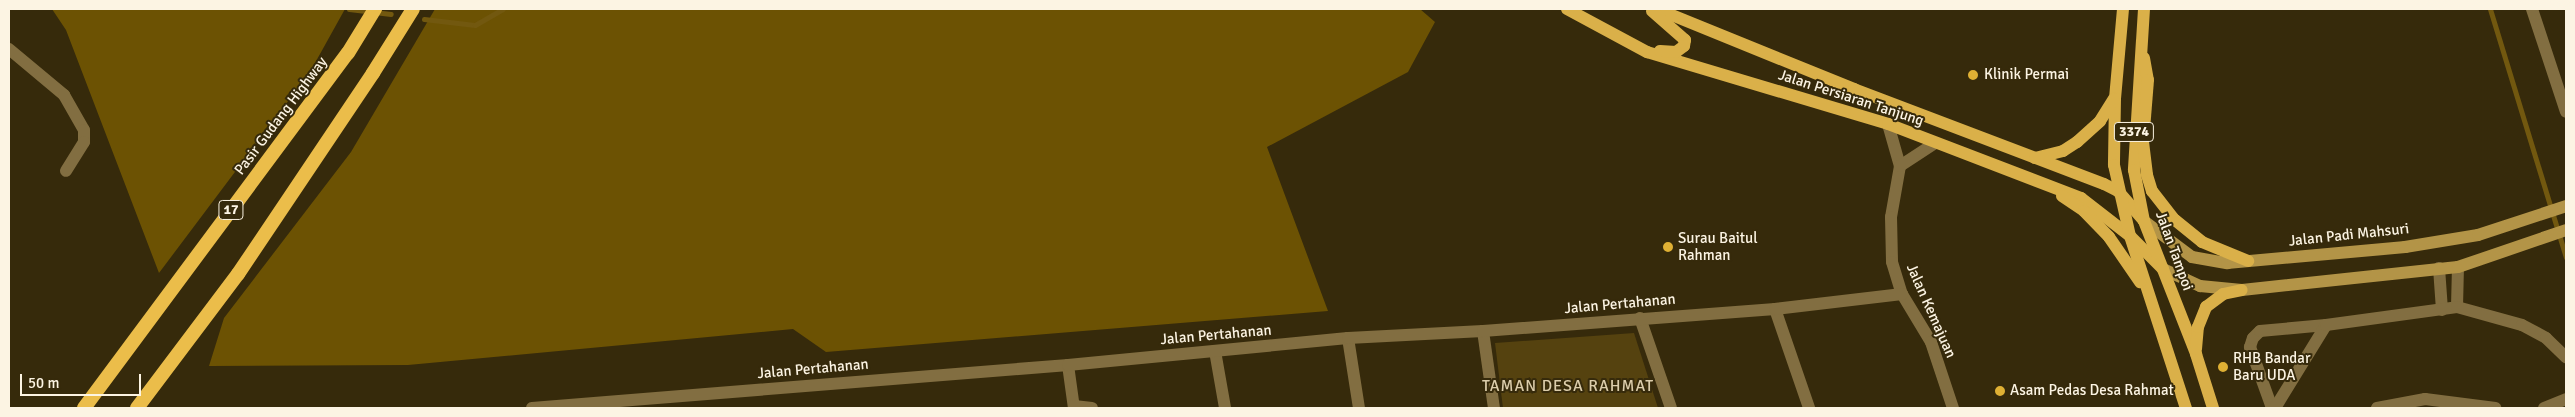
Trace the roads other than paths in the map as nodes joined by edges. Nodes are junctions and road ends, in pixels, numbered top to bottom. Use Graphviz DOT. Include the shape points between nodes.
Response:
graph roads {
  1 [pos="375,9"];
  2 [pos="413,9"];
  3 [pos="1567,9"];
  4 [pos="1649,9"];
  5 [pos="1657,9"];
  6 [pos="2123,9"];
  7 [pos="2144,9"];
  8 [pos="2532,9"];
  9 [pos="1626,43"];
  10 [pos="2141,43"];
  11 [pos="9,49"];
  12 [pos="2115,98"];
  13 [pos="2566,112"];
  14 [pos="1888,124"];
  15 [pos="1935,143"];
  16 [pos="2035,158"];
  17 [pos="1900,166"];
  18 [pos="66,171"];
  19 [pos="2049,187"];
  20 [pos="2118,191"];
  21 [pos="2566,206"];
  22 [pos="2144,221"];
  23 [pos="2566,230"];
  24 [pos="2130,236"];
  25 [pos="2248,261"];
  26 [pos="2458,267"];
  27 [pos="2439,268"];
  28 [pos="2163,269"];
  29 [pos="2242,290"];
  30 [pos="1902,294"];
  31 [pos="2148,295"];
  32 [pos="2457,307"];
  33 [pos="1775,309"];
  34 [pos="2442,310"];
  35 [pos="1640,318"];
  36 [pos="2326,325"];
  37 [pos="1483,331"];
  38 [pos="1348,338"];
  39 [pos="1215,351"];
  40 [pos="2196,354"];
  41 [pos="2566,358"];
  42 [pos="1068,365"];
  43 [pos="2566,398"];
  44 [pos="1074,407"];
  45 [pos="84,408"];
  46 [pos="137,408"];
  47 [pos="532,408"];
  48 [pos="1092,408"];
  49 [pos="1225,408"];
  50 [pos="1359,408"];
  51 [pos="1494,408"];
  52 [pos="1671,408"];
  53 [pos="1809,408"];
  54 [pos="1953,408"];
  55 [pos="2186,408"];
  56 [pos="2213,408"];
  57 [pos="2273,408"];
  58 [pos="2377,408"];
  59 [pos="2495,408"];
  60 [pos="2544,408"];
  1 -- 45 [label="highway, Pasir Gudang Highway / 17" via="348,53"];
  2 -- 46 [label="highway" via="374,73 238,274"];
  3 -- 9 [label="main road, Jalan Persiaran Tanjung"];
  4 -- 9 [label="main road" via="1681,35 1684,46 1667,53"];
  5 -- 16 [label="main road, Jalan Persiaran Tanjung" via="1854,90"];
  6 -- 12 [label="main road, 3374"];
  7 -- 10 [label="main road, Jalan Tampoi / 3374"];
  8 -- 13 [label="street"];
  9 -- 14 [label="main road, Jalan Persiaran Tanjung" via="1664,58"];
  10 -- 22 [label="main road, Jalan Tampoi / 3374" via="2133,152"];
  10 -- 25 [label="main road" via="2148,80 2144,157 2152,191 2175,220 2202,242"];
  11 -- 18 [label="street" via="64,95 84,130 84,142"];
  12 -- 16 [label="main road" via="2100,121 2083,137 2063,151"];
  12 -- 20 [label="main road, 3374" via="2112,146"];
  14 -- 15 [label="main road, Jalan Persiaran Tanjung"];
  14 -- 17 [label="street, Jalan Kemajuan"];
  15 -- 17 [label="street"];
  15 -- 19 [label="main road, Jalan Persiaran Tanjung"];
  16 -- 20 [label="main road, Jalan Persiaran Tanjung"];
  17 -- 30 [label="street, Jalan Kemajuan" via="1890,240 1892,262"];
  19 -- 24 [label="main road, Jalan Persiaran Tanjung" via="2080,198"];
  19 -- 31 [label="main road" via="2084,211 2109,237"];
  20 -- 22 [label="main road, Jalan Persiaran Tanjung"];
  20 -- 24 [label="main road, 3374"];
  21 -- 25 [label="main road, Jalan Padi Mahsuri" via="2478,235 2405,247"];
  22 -- 25 [label="main road, Jalan Padi Mahsuri" via="2192,257 2209,263"];
  22 -- 28 [label="main road, Jalan Tampoi / 3374"];
  23 -- 26 [label="main road"];
  24 -- 28 [label="main road, Jalan Persiaran Tanjung"];
  24 -- 31 [label="main road, 3374"];
  26 -- 27 [label="main road"];
  26 -- 32 [label="street"];
  27 -- 29 [label="main road"];
  27 -- 34 [label="street"];
  28 -- 29 [label="main road" via="2200,286"];
  28 -- 40 [label="main road, Jalan Tampoi / 3374"];
  29 -- 40 [label="main road" via="2223,294 2206,306 2198,326"];
  30 -- 33 [label="street, Jalan Pertahanan"];
  30 -- 54 [label="street, Jalan Kemajuan" via="1931,342"];
  31 -- 55 [label="main road, 3374"];
  32 -- 34 [label="street"];
  32 -- 41 [label="street" via="2522,325 2546,338"];
  33 -- 35 [label="street, Jalan Pertahanan"];
  33 -- 53 [label="street"];
  34 -- 36 [label="street"];
  35 -- 37 [label="street, Jalan Pertahanan"];
  35 -- 52 [label="street"];
  36 -- 57 [label="street"];
  36 -- 57 [label="street" via="2260,331 2253,338 2250,347"];
  37 -- 38 [label="street, Jalan Pertahanan"];
  37 -- 51 [label="street"];
  38 -- 39 [label="street, Jalan Pertahanan"];
  38 -- 50 [label="street"];
  39 -- 42 [label="street, Jalan Pertahanan"];
  39 -- 49 [label="street"];
  40 -- 56 [label="main road, Jalan Tampoi / 3374"];
  42 -- 44 [label="street"];
  42 -- 47 [label="street, Jalan Pertahanan"];
  43 -- 60 [label="street"];
  44 -- 48 [label="street"];
  58 -- 59 [label="street" via="2425,399"];
}
